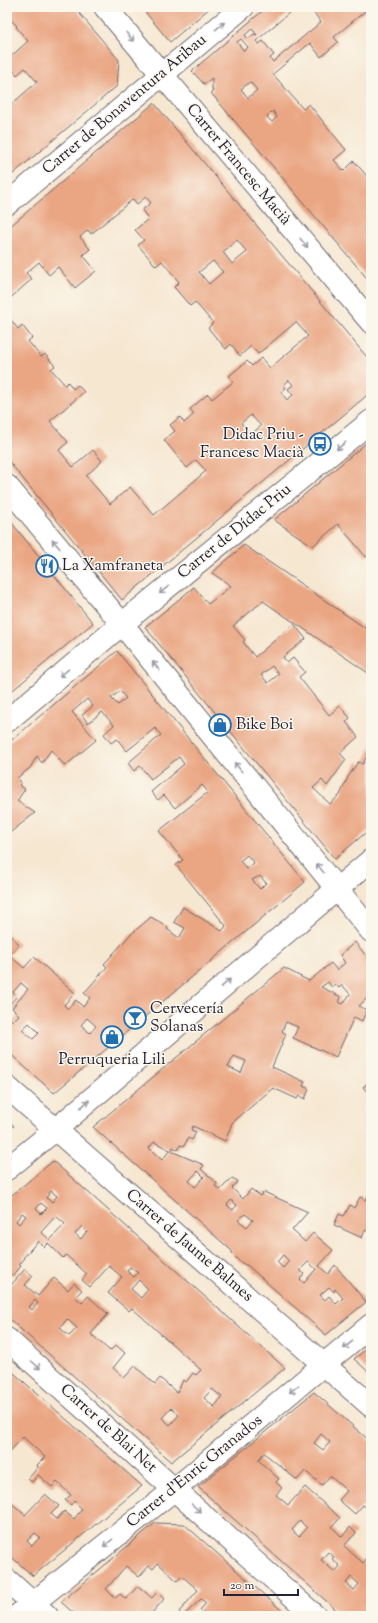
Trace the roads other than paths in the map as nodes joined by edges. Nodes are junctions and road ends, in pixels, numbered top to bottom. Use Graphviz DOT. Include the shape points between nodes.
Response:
graph roads {
  1 [pos="105,7"];
  2 [pos="243,7"];
  3 [pos="162,75"];
  4 [pos="7,204"];
  5 [pos="371,322"];
  6 [pos="371,421"];
  7 [pos="7,486"];
  8 [pos="122,624"];
  9 [pos="7,721"];
  10 [pos="371,860"];
  11 [pos="337,888"];
  12 [pos="371,931"];
  13 [pos="7,1087"];
  14 [pos="55,1130"];
  15 [pos="7,1169"];
  16 [pos="371,1325"];
  17 [pos="7,1339"];
  18 [pos="324,1364"];
  19 [pos="371,1406"];
  20 [pos="175,1489"];
  21 [pos="7,1580"];
  22 [pos="32,1612"];
  23 [pos="315,1616"];
  1 -- 3 [label="street, Carrer Francesc Macià, one-way"];
  3 -- 2 [label="street, Carrer de Bonaventura Aribau, one-way"];
  3 -- 4 [label="street, Carrer de Bonaventura Aribau"];
  3 -- 5 [label="street, Carrer Francesc Macià, one-way"];
  6 -- 8 [label="street, Carrer de Dídac Priu, one-way"];
  8 -- 7 [label="street, one-way"];
  8 -- 9 [label="street, Carrer de Dídac Priu, one-way"];
  11 -- 8 [label="street, one-way"];
  10 -- 11 [label="street"];
  11 -- 12 [label="street"];
  14 -- 11 [label="street, one-way"];
  13 -- 14 [label="street, Carrer de Jaume Balmes"];
  14 -- 15 [label="street"];
  14 -- 18 [label="street, Carrer de Jaume Balmes"];
  16 -- 18 [label="street, Carrer d'Enric Granados, one-way"];
  17 -- 20 [label="street, Carrer de Blai Net, one-way"];
  18 -- 19 [label="street, Carrer de Jaume Balmes"];
  18 -- 20 [label="street, Carrer d'Enric Granados, one-way"];
  20 -- 22 [label="street, Carrer d'Enric Granados, one-way"];
  20 -- 23 [label="street, Carrer de Blai Net, one-way"];
  21 -- 22 [label="street"];
}
